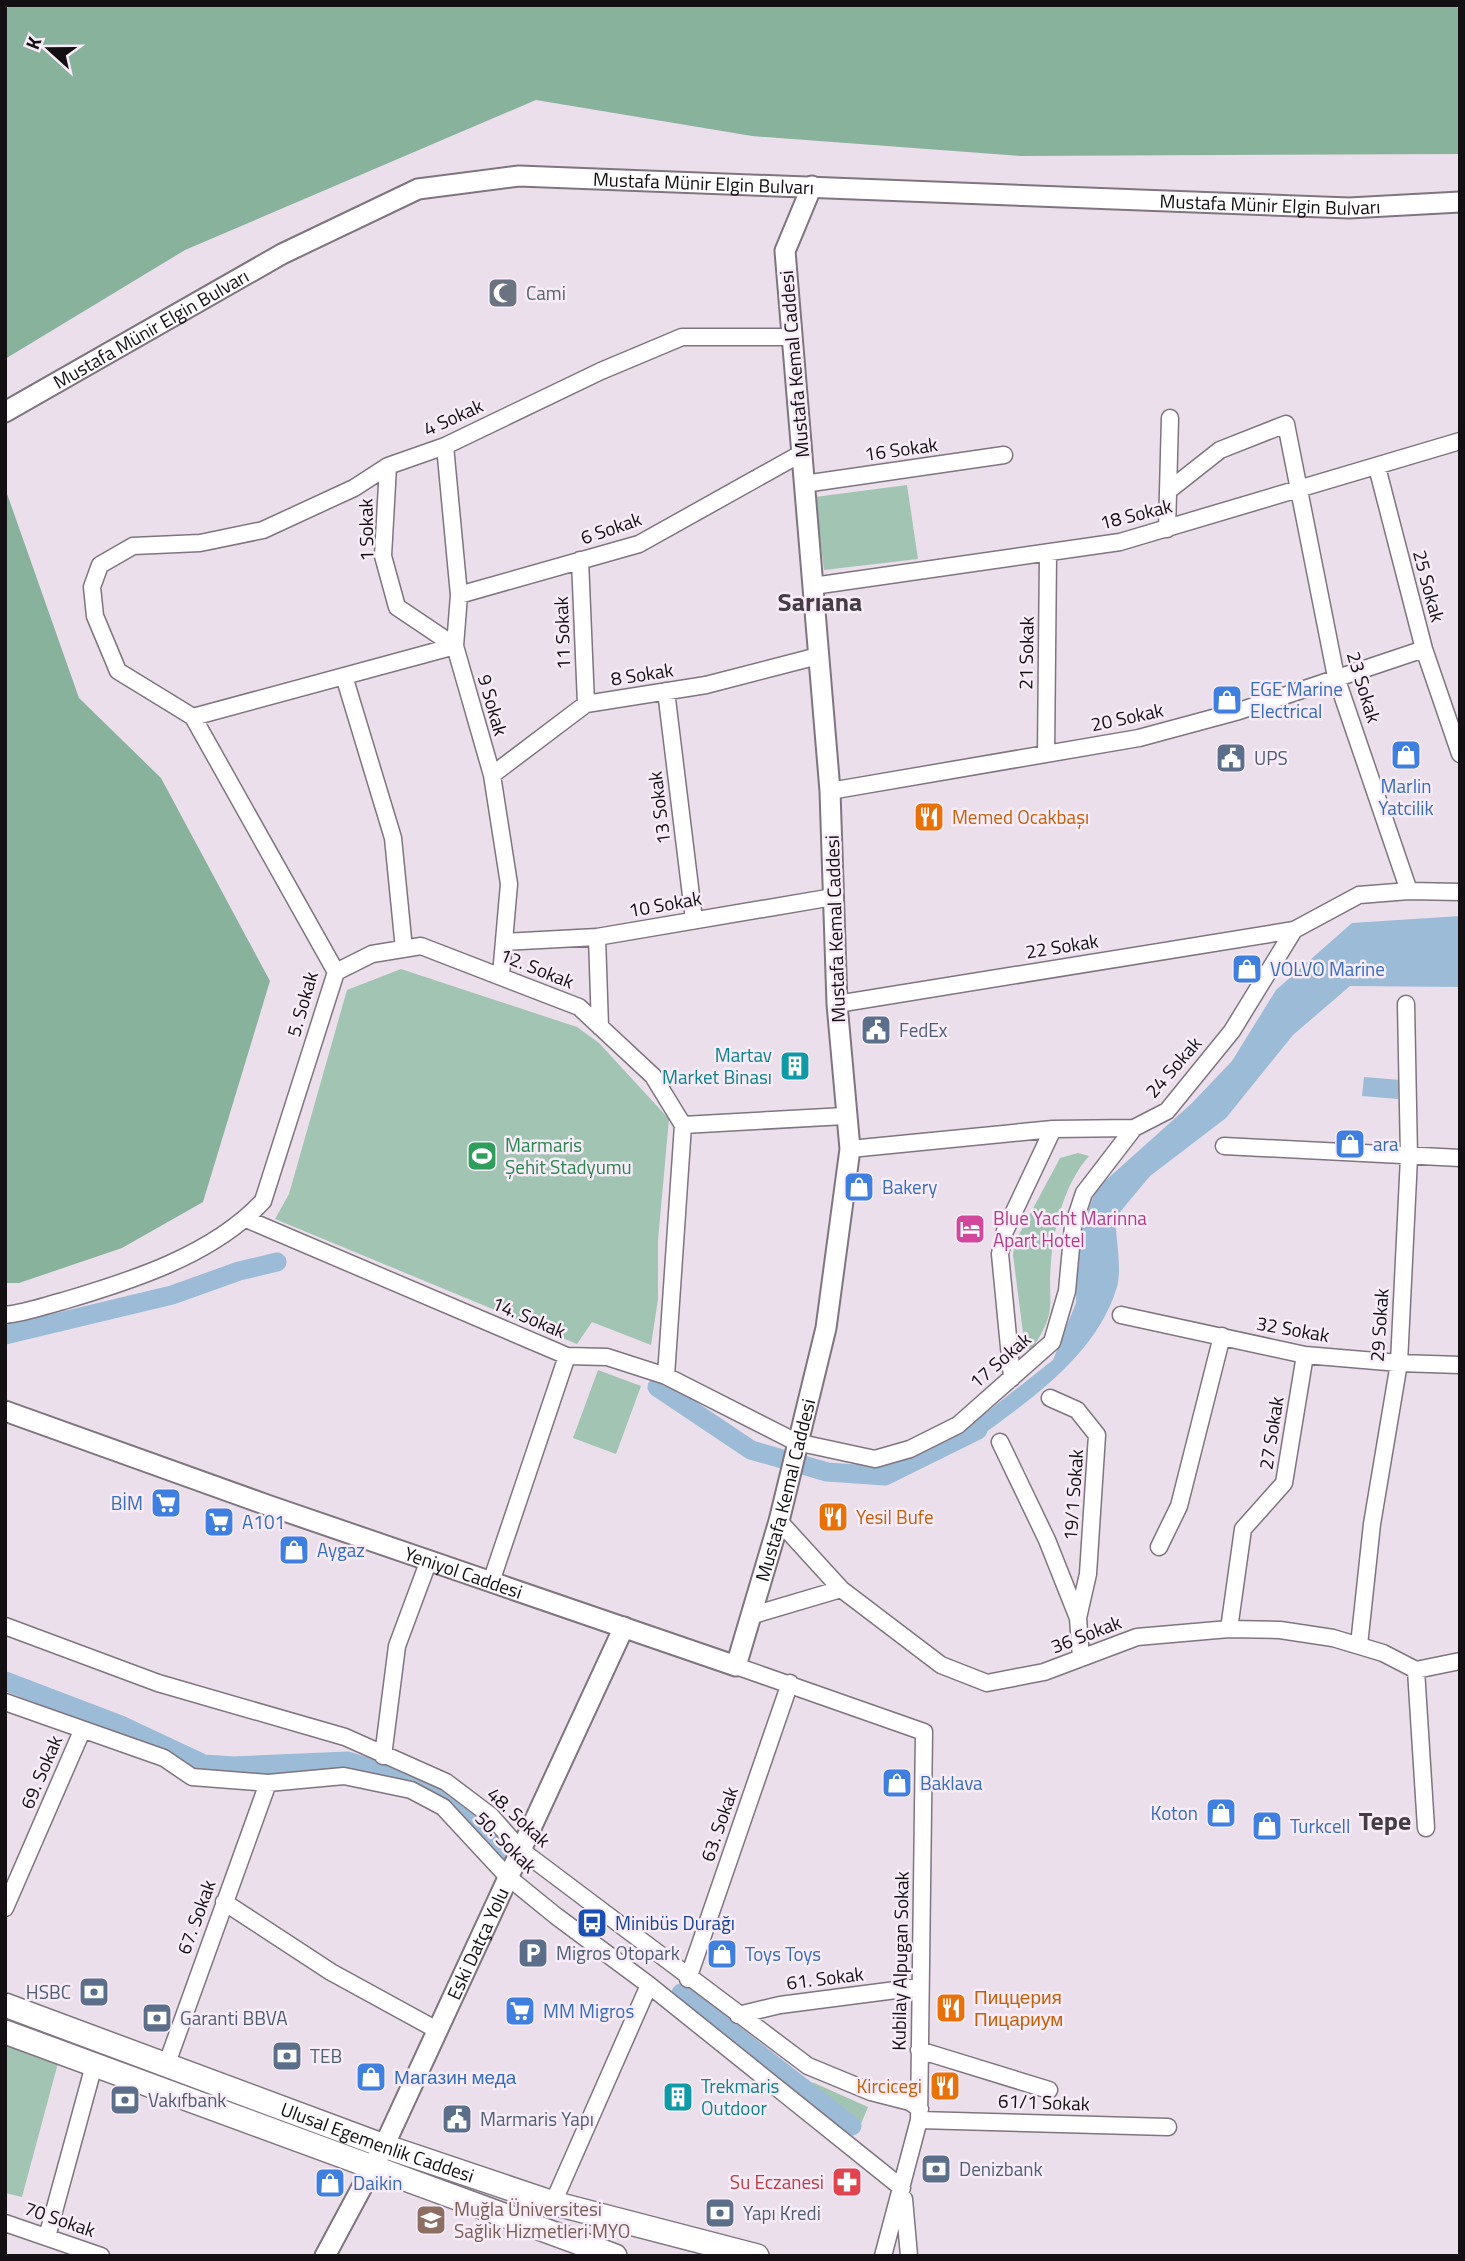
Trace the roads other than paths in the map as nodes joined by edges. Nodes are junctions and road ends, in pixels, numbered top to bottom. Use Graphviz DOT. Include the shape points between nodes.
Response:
graph roads {
  1 [pos="812,186"];
  2 [pos="1460,202"];
  3 [pos="792,337"];
  4 [pos="5,412"];
  5 [pos="1170,418"];
  6 [pos="1460,441"];
  7 [pos="445,446"];
  8 [pos="802,453"];
  9 [pos="1004,455"];
  10 [pos="388,466"];
  11 [pos="1377,467"];
  12 [pos="804,484"];
  13 [pos="1299,490"];
  14 [pos="1168,491"];
  15 [pos="1167,529"];
  16 [pos="133,546"];
  17 [pos="1048,553"];
  18 [pos="580,560"];
  19 [pos="813,586"];
  20 [pos="459,595"];
  21 [pos="455,646"];
  22 [pos="1424,649"];
  23 [pos="818,656"];
  24 [pos="344,676"];
  25 [pos="1336,677"];
  26 [pos="666,691"];
  27 [pos="586,704"];
  28 [pos="193,717"];
  29 [pos="1046,754"];
  30 [pos="1460,754"];
  31 [pos="492,775"];
  32 [pos="830,791"];
  33 [pos="1409,891"];
  34 [pos="1460,892"];
  35 [pos="833,897"];
  36 [pos="694,920"];
  37 [pos="1294,930"];
  38 [pos="597,937"];
  39 [pos="504,942"];
  40 [pos="404,949"];
  41 [pos="336,972"];
  42 [pos="501,975"];
  43 [pos="837,1004"];
  44 [pos="1406,1004"];
  45 [pos="600,1027"];
  46 [pos="845,1116"];
  47 [pos="683,1125"];
  48 [pos="1134,1128"];
  49 [pos="1053,1129"];
  50 [pos="1224,1146"];
  51 [pos="850,1149"];
  52 [pos="1409,1157"];
  53 [pos="1460,1158"];
  54 [pos="246,1219"];
  55 [pos="5,1315"];
  56 [pos="1121,1315"];
  57 [pos="1222,1336"];
  58 [pos="1305,1355"];
  59 [pos="567,1356"];
  60 [pos="1398,1363"];
  61 [pos="1460,1365"];
  62 [pos="666,1376"];
  63 [pos="1012,1378"];
  64 [pos="1050,1398"];
  65 [pos="5,1411"];
  66 [pos="796,1442"];
  67 [pos="1000,1442"];
  68 [pos="779,1521"];
  69 [pos="1159,1547"];
  70 [pos="429,1560"];
  71 [pos="491,1582"];
  72 [pos="841,1589"];
  73 [pos="750,1616"];
  74 [pos="1078,1618"];
  75 [pos="5,1626"];
  76 [pos="624,1627"];
  77 [pos="1229,1629"];
  78 [pos="1359,1645"];
  79 [pos="1081,1658"];
  80 [pos="1460,1661"];
  81 [pos="736,1666"];
  82 [pos="1416,1670"];
  83 [pos="790,1683"];
  84 [pos="5,1702"];
  85 [pos="82,1731"];
  86 [pos="924,1732"];
  87 [pos="383,1756"];
  88 [pos="268,1783"];
  89 [pos="1426,1828"];
  90 [pos="521,1850"];
  91 [pos="508,1877"];
  92 [pos="224,1902"];
  93 [pos="5,1908"];
  94 [pos="688,1979"];
  95 [pos="649,1985"];
  96 [pos="919,1987"];
  97 [pos="5,2005"];
  98 [pos="738,2015"];
  99 [pos="437,2030"];
  100 [pos="5,2032"];
  101 [pos="919,2050"];
  102 [pos="94,2065"];
  103 [pos="166,2066"];
  104 [pos="1049,2090"];
  105 [pos="920,2114"];
  106 [pos="1168,2127"];
  107 [pos="384,2146"];
  108 [pos="373,2168"];
  109 [pos="902,2188"];
  110 [pos="553,2203"];
  111 [pos="5,2222"];
  112 [pos="47,2237"];
  113 [pos="732,2252"];
  114 [pos="101,2256"];
  115 [pos="325,2256"];
  116 [pos="615,2256"];
  117 [pos="757,2256"];
  118 [pos="883,2256"];
  119 [pos="909,2256"];
  1 -- 2 [label="street, Mustafa Münir Elgin Bulvarı" via="1349,208"];
  1 -- 3 [label="street, Mustafa Kemal Caddesi" via="785,251"];
  1 -- 4 [label="street, Mustafa Münir Elgin Bulvarı" via="520,176 418,189 282,254"];
  3 -- 7 [label="street, 4 Sokak" via="682,337"];
  3 -- 8 [label="street, Mustafa Kemal Caddesi"];
  5 -- 14 [label="street"];
  6 -- 11 [label="street, 18 Sokak"];
  7 -- 10 [label="street, 4 Sokak"];
  7 -- 20 [label="street, 9 Sokak"];
  8 -- 12 [label="street, Mustafa Kemal Caddesi"];
  8 -- 18 [label="street, 6 Sokak" via="639,544"];
  9 -- 12 [label="street, 16 Sokak"];
  10 -- 16 [label="street, 4 Sokak" via="354,488 263,530 200,543"];
  10 -- 21 [label="street, 1 Sokak" via="383,556 397,607"];
  11 -- 13 [label="street, 18 Sokak"];
  11 -- 22 [label="street, 25 Sokak"];
  12 -- 19 [label="street, Mustafa Kemal Caddesi"];
  13 -- 14 [label="street, 23 Sokak" via="1286,424 1220,450"];
  13 -- 15 [label="street, 18 Sokak"];
  13 -- 25 [label="street, 23 Sokak"];
  14 -- 15 [label="street"];
  15 -- 17 [label="street, 18 Sokak"];
  16 -- 28 [label="street, 5. Sokak" via="100,565 92,587 95,616 118,671"];
  17 -- 19 [label="street, 18 Sokak"];
  17 -- 29 [label="street, 21 Sokak"];
  18 -- 20 [label="street, 6 Sokak"];
  18 -- 27 [label="street, 11 Sokak"];
  19 -- 23 [label="street, Mustafa Kemal Caddesi"];
  20 -- 21 [label="street, 9 Sokak"];
  21 -- 24 [label="street"];
  21 -- 31 [label="street, 9 Sokak"];
  22 -- 25 [label="street, 20 Sokak"];
  22 -- 30 [label="street, 25 Sokak"];
  23 -- 26 [label="street, 8 Sokak"];
  23 -- 32 [label="street, Mustafa Kemal Caddesi"];
  24 -- 28 [label="street"];
  24 -- 40 [label="street" via="393,838"];
  25 -- 29 [label="street, 20 Sokak" via="1239,711 1139,738"];
  25 -- 33 [label="street, 23 Sokak"];
  26 -- 27 [label="street, 8 Sokak"];
  26 -- 36 [label="street, 13 Sokak"];
  27 -- 31 [label="street, 8 Sokak"];
  28 -- 41 [label="street, 5. Sokak"];
  29 -- 32 [label="street, 20 Sokak"];
  31 -- 39 [label="street, 9 Sokak" via="509,884"];
  32 -- 35 [label="street, Mustafa Kemal Caddesi"];
  33 -- 34 [label="street"];
  33 -- 37 [label="street" via="1359,895"];
  35 -- 36 [label="street, 10 Sokak"];
  35 -- 43 [label="street, Mustafa Kemal Caddesi"];
  36 -- 38 [label="street, 10 Sokak"];
  37 -- 43 [label="street, 22 Sokak"];
  37 -- 48 [label="street, 24 Sokak" via="1216,1051 1167,1111"];
  38 -- 39 [label="street, 10 Sokak"];
  38 -- 45 [label="street"];
  39 -- 42 [label="street, 9 Sokak"];
  40 -- 41 [label="street, 12. Sokak" via="372,954"];
  40 -- 42 [label="street, 12. Sokak" via="421,946"];
  41 -- 54 [label="street, 5. Sokak" via="263,1201"];
  42 -- 45 [label="street, 12. Sokak" via="579,1007"];
  43 -- 46 [label="street, Mustafa Kemal Caddesi"];
  44 -- 52 [label="street, 29 Sokak"];
  45 -- 47 [label="street, 12. Sokak" via="653,1076"];
  46 -- 47 [label="street"];
  46 -- 51 [label="street, Mustafa Kemal Caddesi"];
  47 -- 62 [label="street"];
  48 -- 49 [label="street, 24 Sokak"];
  48 -- 63 [label="street, 17 Sokak" via="1084,1193 1073,1226 1067,1292 1052,1342"];
  49 -- 51 [label="street, 24 Sokak"];
  49 -- 63 [label="street" via="1005,1231 1000,1254"];
  50 -- 52 [label="street"];
  51 -- 66 [label="street, Mustafa Kemal Caddesi" via="826,1328"];
  52 -- 53 [label="street"];
  52 -- 60 [label="street, 29 Sokak"];
  54 -- 55 [label="street, 5. Sokak" via="214,1240 108,1287"];
  54 -- 59 [label="street, 14. Sokak"];
  56 -- 57 [label="street, 32 Sokak"];
  57 -- 58 [label="street, 32 Sokak"];
  57 -- 69 [label="street" via="1179,1506"];
  58 -- 60 [label="street, 32 Sokak"];
  58 -- 77 [label="street, 27 Sokak" via="1284,1483 1243,1529"];
  59 -- 62 [label="street, 14. Sokak" via="607,1357"];
  59 -- 71 [label="street"];
  60 -- 61 [label="street, 32 Sokak"];
  60 -- 78 [label="street, 29 Sokak" via="1372,1524"];
  62 -- 66 [label="street, 14. Sokak"];
  63 -- 66 [label="street, 17 Sokak" via="958,1425 910,1450 874,1459"];
  64 -- 74 [label="street, 19/1 Sokak" via="1077,1410 1097,1435 1088,1574"];
  65 -- 70 [label="street, Yeniyol Caddesi"];
  66 -- 68 [label="street, Mustafa Kemal Caddesi"];
  67 -- 74 [label="street"];
  68 -- 72 [label="street, 36 Sokak"];
  68 -- 73 [label="street, Mustafa Kemal Caddesi"];
  70 -- 71 [label="street, Yeniyol Caddesi"];
  70 -- 87 [label="street" via="397,1646"];
  71 -- 76 [label="street, Yeniyol Caddesi"];
  72 -- 73 [label="street"];
  72 -- 79 [label="street, 36 Sokak" via="941,1665 987,1684 1044,1672"];
  73 -- 81 [label="street, Mustafa Kemal Caddesi"];
  74 -- 79 [label="street"];
  75 -- 87 [label="street, 48. Sokak" via="158,1684 345,1737"];
  76 -- 81 [label="street, Yeniyol Caddesi"];
  76 -- 90 [label="street, Eski Datça Yolu"];
  77 -- 78 [label="street, 36 Sokak" via="1280,1630"];
  77 -- 79 [label="street, 36 Sokak" via="1137,1637"];
  78 -- 82 [label="street, 36 Sokak"];
  80 -- 82 [label="street"];
  81 -- 83 [label="street, Yeniyol Caddesi"];
  82 -- 89 [label="street"];
  83 -- 86 [label="street, Yeniyol Caddesi"];
  83 -- 94 [label="street, 63. Sokak"];
  84 -- 85 [label="street, 50. Sokak"];
  85 -- 88 [label="street, 50. Sokak" via="164,1758 192,1777"];
  85 -- 93 [label="street, 69. Sokak"];
  86 -- 96 [label="street, Kubilay Alpugan Sokak"];
  87 -- 90 [label="street, 48. Sokak" via="446,1782 491,1816"];
  88 -- 91 [label="street, 50. Sokak" via="344,1776 411,1790 443,1807"];
  88 -- 92 [label="street, 67. Sokak"];
  90 -- 91 [label="street, Eski Datça Yolu"];
  90 -- 94 [label="street, 48. Sokak"];
  91 -- 95 [label="street, 50. Sokak"];
  91 -- 99 [label="street, Eski Datça Yolu"];
  92 -- 99 [label="street" via="321,1966"];
  92 -- 103 [label="street, 67. Sokak"];
  94 -- 98 [label="street, 48. Sokak"];
  95 -- 109 [label="street, 50. Sokak"];
  95 -- 110 [label="street"];
  96 -- 98 [label="street, 61. Sokak"];
  96 -- 101 [label="street, Kubilay Alpugan Sokak"];
  97 -- 103 [label="main road, Ulusal Egemenlik Caddesi"];
  98 -- 105 [label="street, 48. Sokak" via="808,2066 871,2092 911,2102"];
  99 -- 107 [label="street, Eski Datça Yolu"];
  100 -- 102 [label="main road, Ulusal Egemenlik Caddesi"];
  101 -- 104 [label="street"];
  101 -- 105 [label="street, Kubilay Alpugan Sokak"];
  102 -- 108 [label="main road, Ulusal Egemenlik Caddesi"];
  102 -- 112 [label="street"];
  103 -- 107 [label="main road, Ulusal Egemenlik Caddesi"];
  105 -- 106 [label="street, 61/1 Sokak"];
  105 -- 109 [label="street, Kubilay Alpugan Sokak"];
  107 -- 108 [label="street, Eski Datça Yolu"];
  107 -- 110 [label="main road, Ulusal Egemenlik Caddesi"];
  108 -- 115 [label="street, Eski Datça Yolu"];
  108 -- 116 [label="main road, Ulusal Egemenlik Caddesi"];
  109 -- 118 [label="street, Kubilay Alpugan Sokak"];
  109 -- 119 [label="street, Kubilay Alpugan Sokak"];
  110 -- 113 [label="main road, Ulusal Egemenlik Caddesi"];
  111 -- 112 [label="street, 70 Sokak"];
  112 -- 114 [label="street, 70 Sokak"];
  113 -- 117 [label="main road, Ulusal Egemenlik Caddesi"];
}
